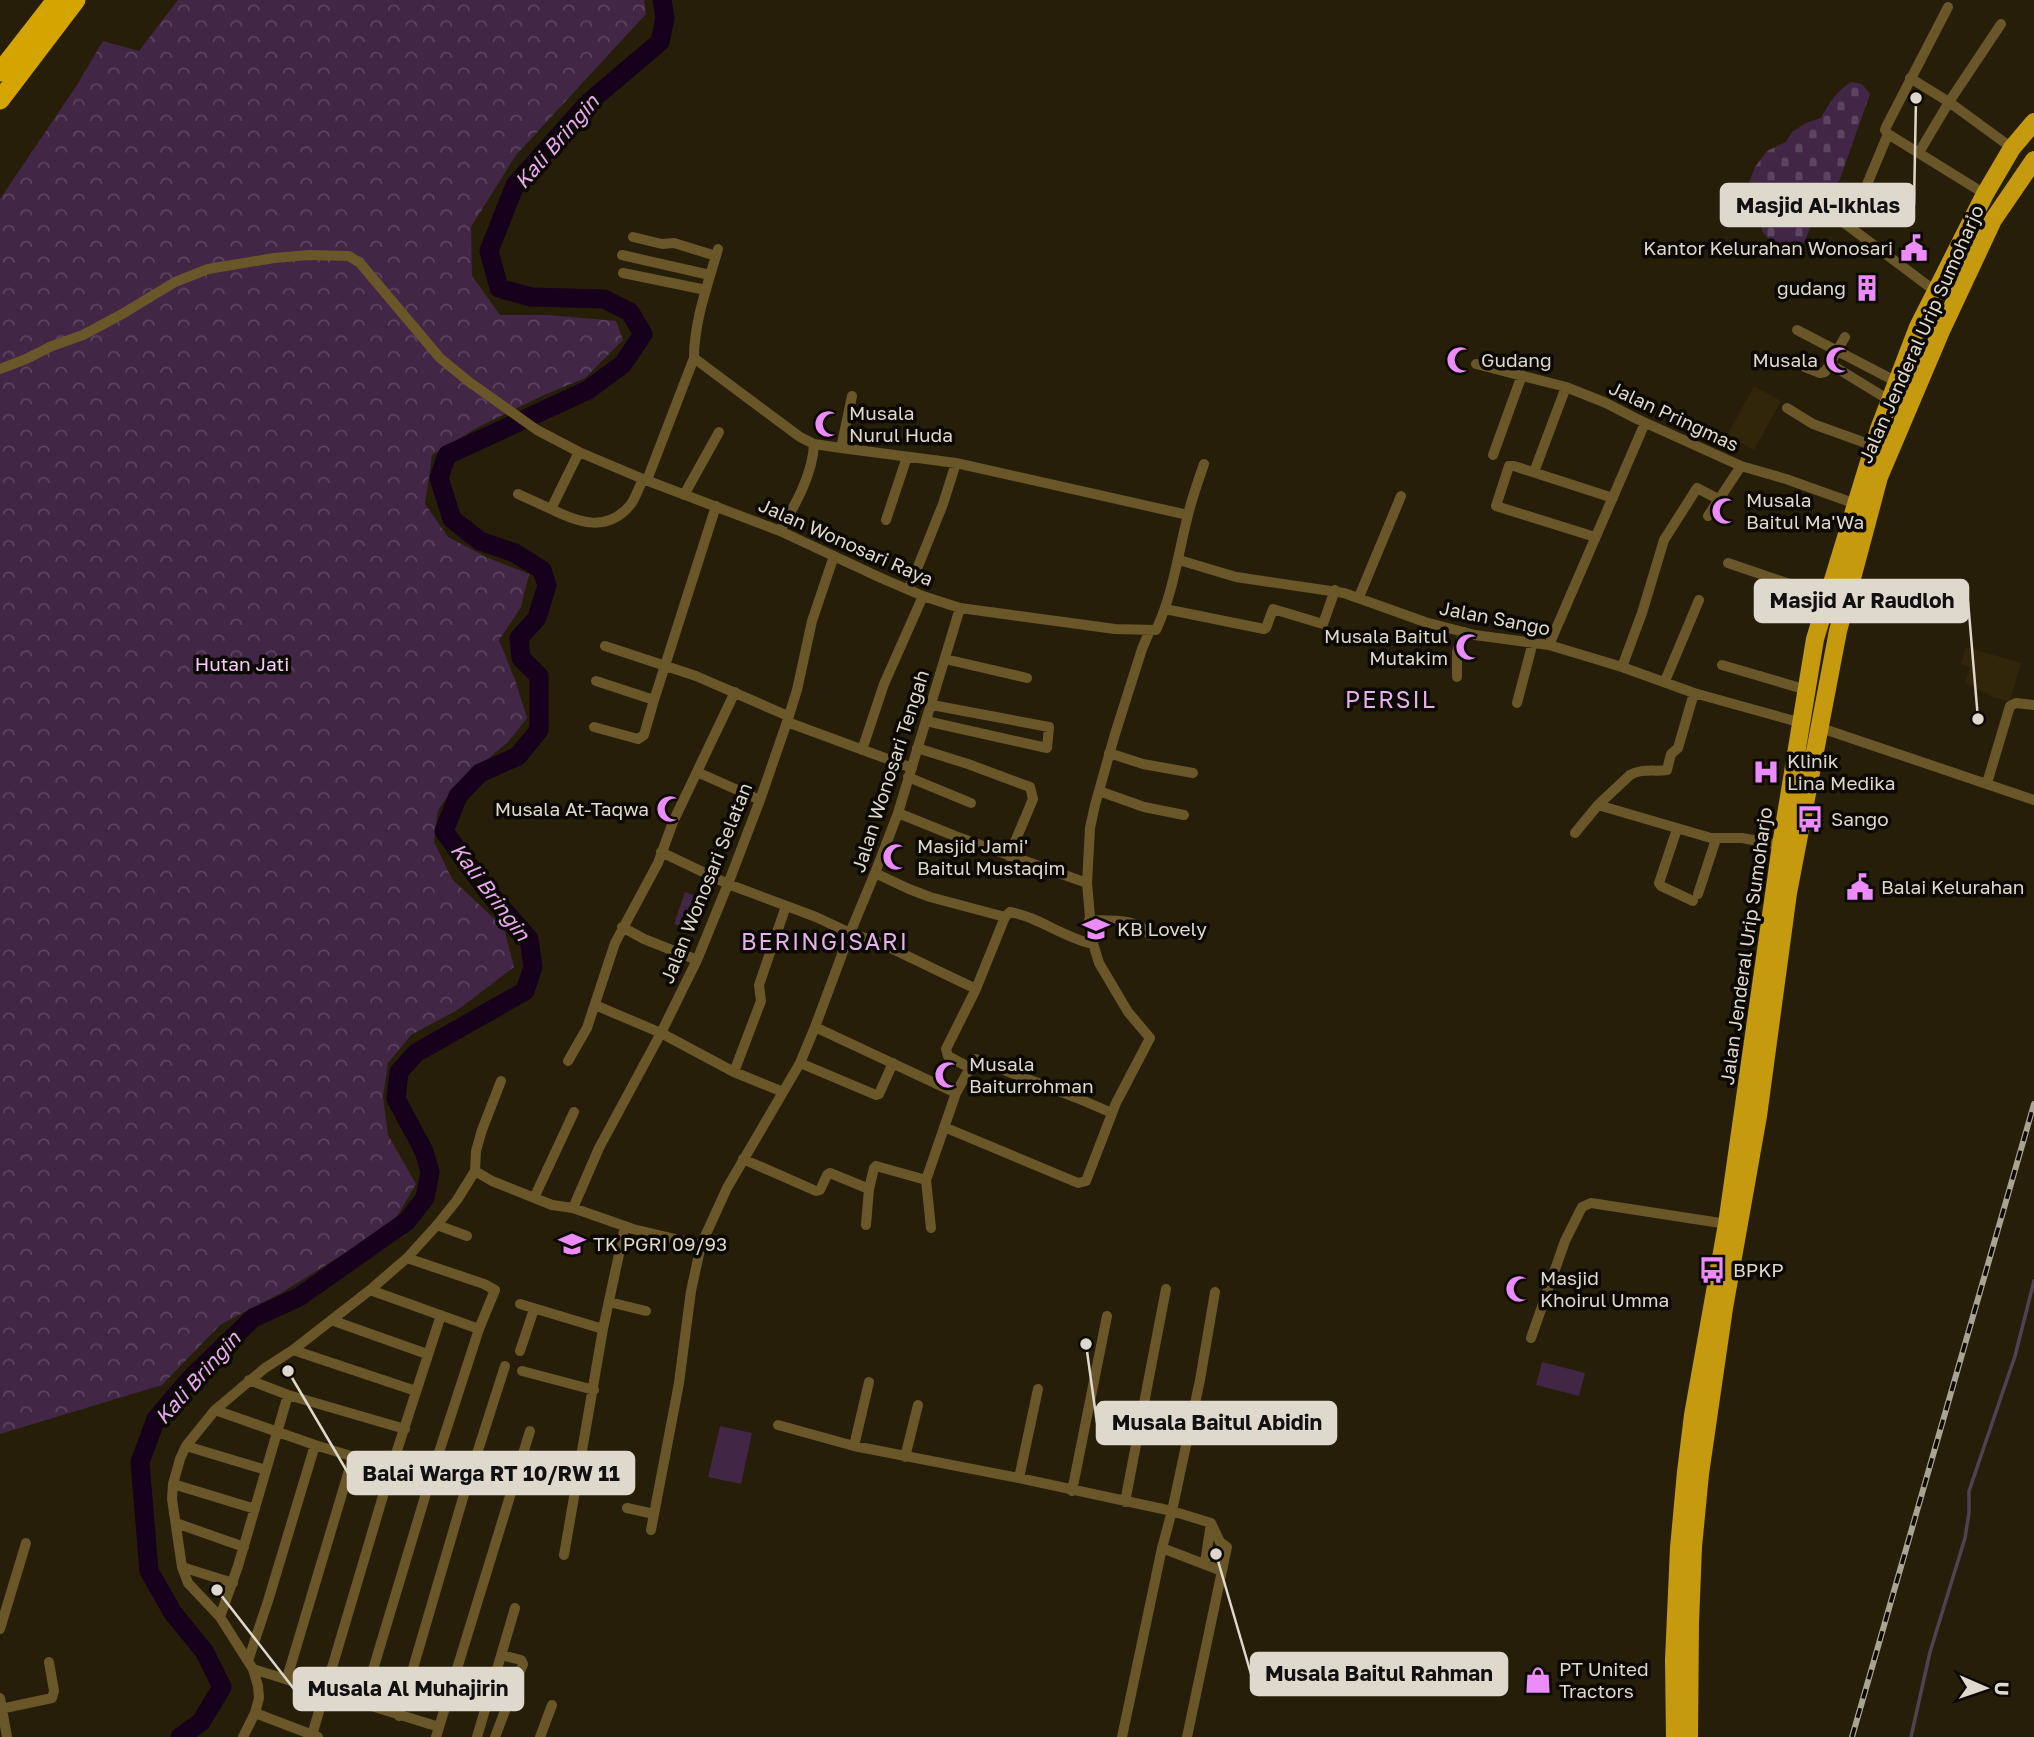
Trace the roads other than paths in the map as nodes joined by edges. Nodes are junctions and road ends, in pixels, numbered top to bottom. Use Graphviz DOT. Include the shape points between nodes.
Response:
graph roads {
  1 [pos="56,0"];
  2 [pos="76,0"];
  3 [pos="1948,7"];
  4 [pos="2001,23"];
  5 [pos="0,72"];
  6 [pos="1910,78"];
  7 [pos="0,100"];
  8 [pos="1949,102"];
  9 [pos="2034,122"];
  10 [pos="1888,134"];
  11 [pos="2012,148"];
  12 [pos="1920,149"];
  13 [pos="2034,160"];
  14 [pos="1985,194"];
  15 [pos="1827,211"];
  16 [pos="1844,223"];
  17 [pos="633,237"];
  18 [pos="649,241"];
  19 [pos="622,255"];
  20 [pos="646,261"];
  21 [pos="623,273"];
  22 [pos="710,275"];
  23 [pos="706,290"];
  24 [pos="1935,291"];
  25 [pos="1797,330"];
  26 [pos="1845,337"];
  27 [pos="1837,351"];
  28 [pos="694,358"];
  29 [pos="1476,364"];
  30 [pos="1830,364"];
  31 [pos="1805,367"];
  32 [pos="0,369"];
  33 [pos="1522,375"];
  34 [pos="1897,382"];
  35 [pos="1566,387"];
  36 [pos="852,396"];
  37 [pos="1889,400"];
  38 [pos="1787,408"];
  39 [pos="1645,423"];
  40 [pos="719,432"];
  41 [pos="814,444"];
  42 [pos="1874,446"];
  43 [pos="841,448"];
  44 [pos="579,452"];
  45 [pos="1493,455"];
  46 [pos="906,457"];
  47 [pos="956,463"];
  48 [pos="1204,464"];
  49 [pos="1741,466"];
  50 [pos="1534,472"];
  51 [pos="645,480"];
  52 [pos="518,494"];
  53 [pos="684,495"];
  54 [pos="1401,496"];
  55 [pos="1613,498"];
  56 [pos="1720,500"];
  57 [pos="1856,504"];
  58 [pos="716,506"];
  59 [pos="551,509"];
  60 [pos="1188,515"];
  61 [pos="1708,516"];
  62 [pos="886,520"];
  63 [pos="780,531"];
  64 [pos="1595,537"];
  65 [pos="834,556"];
  66 [pos="1179,560"];
  67 [pos="1728,563"];
  68 [pos="909,589"];
  69 [pos="1335,590"];
  70 [pos="923,596"];
  71 [pos="1359,597"];
  72 [pos="1828,597"];
  73 [pos="1699,600"];
  74 [pos="960,608"];
  75 [pos="1165,609"];
  76 [pos="1153,630"];
  77 [pos="1464,632"];
  78 [pos="1533,642"];
  79 [pos="1549,645"];
  80 [pos="605,646"];
  81 [pos="945,659"];
  82 [pos="1722,665"];
  83 [pos="665,666"];
  84 [pos="1622,667"];
  85 [pos="1457,677"];
  86 [pos="1027,678"];
  87 [pos="596,681"];
  88 [pos="1665,681"];
  89 [pos="1807,690"];
  90 [pos="735,692"];
  91 [pos="1694,693"];
  92 [pos="654,700"];
  93 [pos="1517,703"];
  94 [pos="932,705"];
  95 [pos="2034,705"];
  96 [pos="788,719"];
  97 [pos="926,721"];
  98 [pos="1810,725"];
  99 [pos="594,727"];
  100 [pos="917,748"];
  101 [pos="862,750"];
  102 [pos="1109,753"];
  103 [pos="697,772"];
  104 [pos="910,772"];
  105 [pos="1193,773"];
  106 [pos="1987,783"];
  107 [pos="1099,791"];
  108 [pos="760,800"];
  109 [pos="2034,800"];
  110 [pos="971,803"];
  111 [pos="1598,805"];
  112 [pos="898,813"];
  113 [pos="1184,815"];
  114 [pos="1677,828"];
  115 [pos="1575,833"];
  116 [pos="1716,839"];
  117 [pos="1781,845"];
  118 [pos="661,852"];
  119 [pos="1009,856"];
  120 [pos="876,873"];
  121 [pos="1087,883"];
  122 [pos="728,884"];
  123 [pos="786,906"];
  124 [pos="1005,917"];
  125 [pos="1089,920"];
  126 [pos="622,927"];
  127 [pos="850,933"];
  128 [pos="1150,935"];
  129 [pos="1093,944"];
  130 [pos="697,960"];
  131 [pos="976,989"];
  132 [pos="595,1005"];
  133 [pos="815,1027"];
  134 [pos="661,1033"];
  135 [pos="568,1061"];
  136 [pos="800,1063"];
  137 [pos="893,1063"];
  138 [pos="970,1068"];
  139 [pos="734,1072"];
  140 [pos="501,1081"];
  141 [pos="783,1092"];
  142 [pos="956,1093"];
  143 [pos="574,1112"];
  144 [pos="1112,1114"];
  145 [pos="944,1126"];
  146 [pos="744,1159"];
  147 [pos="475,1171"];
  148 [pos="926,1180"];
  149 [pos="869,1189"];
  150 [pos="534,1198"];
  151 [pos="573,1208"];
  152 [pos="1727,1224"];
  153 [pos="437,1225"];
  154 [pos="866,1225"];
  155 [pos="625,1226"];
  156 [pos="931,1228"];
  157 [pos="467,1236"];
  158 [pos="701,1245"];
  159 [pos="407,1258"];
  160 [pos="1166,1289"];
  161 [pos="370,1290"];
  162 [pos="1215,1292"];
  163 [pos="609,1302"];
  164 [pos="520,1304"];
  165 [pos="534,1308"];
  166 [pos="646,1311"];
  167 [pos="440,1315"];
  168 [pos="1107,1316"];
  169 [pos="331,1320"];
  170 [pos="479,1329"];
  171 [pos="603,1329"];
  172 [pos="1531,1338"];
  173 [pos="293,1350"];
  174 [pos="520,1351"];
  175 [pos="427,1354"];
  176 [pos="505,1366"];
  177 [pos="522,1371"];
  178 [pos="249,1380"];
  179 [pos="869,1381"];
  180 [pos="1038,1389"];
  181 [pos="594,1390"];
  182 [pos="416,1391"];
  183 [pos="288,1395"];
  184 [pos="918,1405"];
  185 [pos="215,1410"];
  186 [pos="778,1425"];
  187 [pos="405,1429"];
  188 [pos="530,1431"];
  189 [pos="278,1432"];
  190 [pos="315,1445"];
  191 [pos="186,1446"];
  192 [pos="854,1446"];
  193 [pos="353,1457"];
  194 [pos="905,1457"];
  195 [pos="391,1469"];
  196 [pos="267,1470"];
  197 [pos="1020,1478"];
  198 [pos="429,1480"];
  199 [pos="173,1484"];
  200 [pos="1072,1490"];
  201 [pos="465,1491"];
  202 [pos="1125,1502"];
  203 [pos="255,1508"];
  204 [pos="627,1508"];
  205 [pos="1172,1511"];
  206 [pos="654,1514"];
  207 [pos="176,1523"];
  208 [pos="1211,1523"];
  209 [pos="651,1530"];
  210 [pos="26,1543"];
  211 [pos="244,1547"];
  212 [pos="1162,1548"];
  213 [pos="564,1555"];
  214 [pos="1205,1563"];
  215 [pos="182,1567"];
  216 [pos="1222,1571"];
  217 [pos="233,1583"];
  218 [pos="515,1608"];
  219 [pos="220,1617"];
  220 [pos="0,1629"];
  221 [pos="501,1655"];
  222 [pos="49,1662"];
  223 [pos="251,1665"];
  224 [pos="287,1678"];
  225 [pos="324,1691"];
  226 [pos="363,1703"];
  227 [pos="1,1705"];
  228 [pos="552,1705"];
  229 [pos="255,1713"];
  230 [pos="400,1716"];
  231 [pos="437,1732"];
  232 [pos="310,1736"];
  233 [pos="477,1736"];
  234 [pos="7,1737"];
  235 [pos="243,1737"];
  236 [pos="492,1737"];
  237 [pos="540,1737"];
  238 [pos="1122,1737"];
  239 [pos="1187,1737"];
  240 [pos="1675,1737"];
  241 [pos="1689,1737"];
  1 -- 5 [label="highway"];
  2 -- 7 [label="highway"];
  3 -- 6 [label="street"];
  4 -- 8 [label="street"];
  6 -- 8 [label="street"];
  6 -- 10 [label="street" via="1886,127"];
  8 -- 11 [label="street"];
  8 -- 12 [label="street"];
  9 -- 11 [label="highway, Jalan Jenderal Urip Sumoharjo"];
  10 -- 14 [label="street"];
  10 -- 16 [label="street" via="1863,194"];
  11 -- 14 [label="highway, Jalan Jenderal Urip Sumoharjo"];
  13 -- 98 [label="highway, Jalan Jenderal Urip Sumoharjo" via="1993,219 1879,477"];
  14 -- 24 [label="highway, Jalan Jenderal Urip Sumoharjo"];
  15 -- 16 [label="street"];
  16 -- 24 [label="street"];
  17 -- 18 [label="street"];
  18 -- 20 [label="street"];
  18 -- 22 [label="street" via="717,253"];
  19 -- 20 [label="street"];
  20 -- 22 [label="street"];
  21 -- 23 [label="street"];
  22 -- 23 [label="street"];
  23 -- 28 [label="street"];
  24 -- 34 [label="highway, Jalan Jenderal Urip Sumoharjo"];
  25 -- 27 [label="street"];
  26 -- 27 [label="street"];
  27 -- 30 [label="street"];
  27 -- 34 [label="street"];
  28 -- 41 [label="street" via="787,429"];
  28 -- 51 [label="street"];
  29 -- 33 [label="street, Jalan Pringmas"];
  30 -- 31 [label="street" via="1824,373"];
  30 -- 37 [label="street"];
  32 -- 44 [label="street, Jalan Wonosari Raya" via="83,335 174,282 208,269 274,258 349,256 360,263 440,358 468,382 537,430"];
  33 -- 35 [label="street, Jalan Pringmas"];
  33 -- 45 [label="street"];
  34 -- 37 [label="highway, Jalan Jenderal Urip Sumoharjo"];
  35 -- 39 [label="street, Jalan Pringmas"];
  35 -- 50 [label="street"];
  36 -- 43 [label="street"];
  37 -- 42 [label="highway, Jalan Jenderal Urip Sumoharjo"];
  38 -- 42 [label="street" via="1813,424"];
  39 -- 49 [label="street, Jalan Pringmas"];
  39 -- 55 [label="street"];
  40 -- 53 [label="street"];
  41 -- 43 [label="street"];
  41 -- 63 [label="street" via="796,502"];
  42 -- 57 [label="highway, Jalan Jenderal Urip Sumoharjo"];
  43 -- 46 [label="street"];
  44 -- 51 [label="street, Jalan Wonosari Raya"];
  44 -- 59 [label="street"];
  46 -- 47 [label="street"];
  46 -- 62 [label="street"];
  47 -- 60 [label="street"];
  47 -- 68 [label="street"];
  48 -- 60 [label="street"];
  49 -- 56 [label="street"];
  49 -- 57 [label="street, Jalan Pringmas"];
  50 -- 55 [label="street"];
  50 -- 64 [label="street" via="1509,466 1496,506"];
  51 -- 53 [label="street, Jalan Wonosari Raya"];
  51 -- 59 [label="street" via="632,502 602,524"];
  52 -- 59 [label="street"];
  53 -- 58 [label="street, Jalan Wonosari Raya"];
  54 -- 71 [label="street"];
  55 -- 64 [label="street"];
  56 -- 61 [label="street"];
  56 -- 84 [label="street" via="1696,488 1664,540"];
  57 -- 72 [label="highway, Jalan Jenderal Urip Sumoharjo"];
  58 -- 63 [label="street, Jalan Wonosari Raya"];
  58 -- 83 [label="street"];
  60 -- 66 [label="street"];
  63 -- 65 [label="street, Jalan Wonosari Raya"];
  64 -- 79 [label="street"];
  65 -- 68 [label="street, Jalan Wonosari Raya"];
  65 -- 96 [label="street, Jalan Wonosari Selatan" via="812,621"];
  66 -- 69 [label="street, Jalan Sango" via="1236,577"];
  66 -- 75 [label="street"];
  67 -- 72 [label="street"];
  68 -- 70 [label="street, Jalan Wonosari Raya"];
  69 -- 71 [label="street, Jalan Sango"];
  69 -- 75 [label="street" via="1324,624 1273,609 1265,629"];
  70 -- 74 [label="street, Jalan Wonosari Raya"];
  70 -- 101 [label="street" via="884,684"];
  71 -- 77 [label="street, Jalan Sango"];
  72 -- 89 [label="highway, Jalan Jenderal Urip Sumoharjo"];
  73 -- 88 [label="street"];
  74 -- 76 [label="street, Jalan Wonosari Raya"];
  74 -- 81 [label="street, Jalan Wonosari Tengah"];
  75 -- 76 [label="street"];
  76 -- 102 [label="street" via="1142,649"];
  77 -- 78 [label="street, Jalan Sango"];
  77 -- 85 [label="street" via="1457,652"];
  78 -- 79 [label="street, Jalan Sango"];
  78 -- 93 [label="street"];
  79 -- 84 [label="street, Jalan Sango"];
  80 -- 83 [label="street"];
  81 -- 86 [label="street"];
  81 -- 94 [label="street, Jalan Wonosari Tengah"];
  82 -- 89 [label="street"];
  83 -- 90 [label="street"];
  83 -- 92 [label="street"];
  84 -- 88 [label="street, Jalan Sango"];
  87 -- 92 [label="street"];
  88 -- 91 [label="street, Jalan Sango"];
  89 -- 98 [label="highway, Jalan Jenderal Urip Sumoharjo"];
  90 -- 96 [label="street"];
  90 -- 103 [label="street"];
  91 -- 98 [label="street, Jalan Sango"];
  91 -- 111 [label="street" via="1667,770 1636,771"];
  92 -- 99 [label="street" via="642,738"];
  94 -- 97 [label="street, Jalan Wonosari Tengah"];
  94 -- 97 [label="street" via="1049,727 1047,746"];
  95 -- 106 [label="street" via="2010,706"];
  96 -- 101 [label="street"];
  96 -- 108 [label="street, Jalan Wonosari Selatan"];
  97 -- 100 [label="street, Jalan Wonosari Tengah"];
  98 -- 106 [label="street, Jalan Sango"];
  98 -- 117 [label="highway, Jalan Jenderal Urip Sumoharjo"];
  98 -- 241 [label="highway, Jalan Jenderal Urip Sumoharjo" via="1758,1116 1700,1474 1691,1585"];
  100 -- 104 [label="street, Jalan Wonosari Tengah"];
  100 -- 119 [label="street" via="1030,787 1033,799"];
  101 -- 104 [label="street"];
  102 -- 105 [label="street"];
  102 -- 107 [label="street"];
  103 -- 108 [label="street"];
  103 -- 118 [label="street"];
  104 -- 110 [label="street"];
  104 -- 112 [label="street, Jalan Wonosari Tengah"];
  106 -- 109 [label="street, Jalan Sango"];
  107 -- 113 [label="street"];
  107 -- 121 [label="street" via="1090,828"];
  108 -- 122 [label="street, Jalan Wonosari Selatan"];
  111 -- 114 [label="street"];
  111 -- 115 [label="street"];
  112 -- 119 [label="street"];
  112 -- 120 [label="street, Jalan Wonosari Tengah"];
  114 -- 116 [label="street"];
  114 -- 116 [label="street" via="1659,883 1696,898"];
  116 -- 117 [label="street"];
  117 -- 152 [label="highway, Jalan Jenderal Urip Sumoharjo"];
  118 -- 122 [label="street"];
  118 -- 126 [label="street"];
  119 -- 121 [label="street"];
  120 -- 124 [label="street" via="930,897"];
  120 -- 127 [label="street, Jalan Wonosari Tengah"];
  121 -- 125 [label="street"];
  122 -- 123 [label="street"];
  122 -- 130 [label="street, Jalan Wonosari Selatan"];
  123 -- 127 [label="street"];
  123 -- 139 [label="street" via="759,985 761,1002"];
  124 -- 129 [label="street" via="1013,912"];
  124 -- 131 [label="street"];
  125 -- 128 [label="street" via="1131,922"];
  125 -- 129 [label="street"];
  126 -- 130 [label="street"];
  126 -- 132 [label="street"];
  127 -- 131 [label="street"];
  127 -- 133 [label="street, Jalan Wonosari Tengah"];
  129 -- 144 [label="street" via="1103,974 1150,1038"];
  130 -- 134 [label="street, Jalan Wonosari Selatan"];
  131 -- 138 [label="street" via="946,1049 948,1056"];
  132 -- 134 [label="street"];
  132 -- 135 [label="street"];
  133 -- 136 [label="street, Jalan Wonosari Tengah"];
  133 -- 137 [label="street"];
  134 -- 139 [label="street"];
  134 -- 151 [label="street, Jalan Wonosari Selatan" via="599,1148"];
  136 -- 137 [label="street" via="876,1095"];
  136 -- 141 [label="street, Jalan Wonosari Tengah"];
  137 -- 142 [label="street"];
  138 -- 142 [label="street"];
  138 -- 144 [label="street" via="977,1059"];
  139 -- 141 [label="street"];
  140 -- 147 [label="street" via="482,1130"];
  141 -- 146 [label="street, Jalan Wonosari Tengah"];
  142 -- 145 [label="street"];
  143 -- 150 [label="street"];
  144 -- 145 [label="street" via="1086,1181 1079,1183"];
  145 -- 148 [label="street"];
  146 -- 149 [label="street" via="816,1191 830,1173"];
  146 -- 158 [label="street, Jalan Wonosari Tengah"];
  147 -- 150 [label="street"];
  147 -- 153 [label="street"];
  148 -- 149 [label="street" via="876,1166"];
  148 -- 156 [label="street"];
  149 -- 154 [label="street"];
  150 -- 151 [label="street"];
  151 -- 155 [label="street"];
  152 -- 172 [label="street" via="1591,1203 1582,1207 1565,1241"];
  152 -- 240 [label="highway, Jalan Jenderal Urip Sumoharjo" via="1685,1472 1674,1660"];
  153 -- 157 [label="street"];
  153 -- 159 [label="street"];
  155 -- 158 [label="street"];
  155 -- 163 [label="street"];
  158 -- 206 [label="street, Jalan Wonosari Tengah"];
  159 -- 161 [label="street"];
  159 -- 170 [label="street" via="495,1290"];
  160 -- 202 [label="street"];
  161 -- 167 [label="street"];
  161 -- 169 [label="street"];
  162 -- 205 [label="street"];
  163 -- 166 [label="street"];
  163 -- 171 [label="street"];
  164 -- 165 [label="street"];
  165 -- 171 [label="street"];
  165 -- 174 [label="street"];
  167 -- 170 [label="street"];
  167 -- 175 [label="street"];
  168 -- 200 [label="street"];
  169 -- 173 [label="street"];
  169 -- 175 [label="street"];
  170 -- 198 [label="street"];
  171 -- 181 [label="street"];
  173 -- 178 [label="street"];
  173 -- 182 [label="street"];
  175 -- 182 [label="street"];
  176 -- 201 [label="street"];
  177 -- 181 [label="street"];
  178 -- 183 [label="street"];
  178 -- 185 [label="street"];
  179 -- 192 [label="street"];
  180 -- 197 [label="street"];
  181 -- 213 [label="street"];
  182 -- 187 [label="street"];
  183 -- 187 [label="street"];
  183 -- 189 [label="street"];
  184 -- 194 [label="street"];
  185 -- 189 [label="street"];
  185 -- 191 [label="street"];
  186 -- 192 [label="street"];
  187 -- 195 [label="street"];
  188 -- 231 [label="street"];
  189 -- 190 [label="street"];
  189 -- 196 [label="street"];
  190 -- 193 [label="street"];
  190 -- 223 [label="street"];
  191 -- 196 [label="street"];
  191 -- 199 [label="street"];
  192 -- 194 [label="street"];
  193 -- 195 [label="street"];
  193 -- 224 [label="street"];
  194 -- 197 [label="street"];
  195 -- 198 [label="street"];
  195 -- 225 [label="street"];
  196 -- 203 [label="street"];
  197 -- 200 [label="street"];
  198 -- 201 [label="street"];
  198 -- 226 [label="street"];
  199 -- 203 [label="street"];
  199 -- 207 [label="street"];
  200 -- 202 [label="street"];
  201 -- 230 [label="street"];
  202 -- 205 [label="street"];
  203 -- 211 [label="street"];
  204 -- 206 [label="street"];
  205 -- 208 [label="street"];
  205 -- 212 [label="street"];
  206 -- 209 [label="street, Jalan Wonosari Tengah"];
  207 -- 211 [label="street"];
  207 -- 215 [label="street"];
  208 -- 214 [label="street"];
  208 -- 216 [label="street" via="1227,1547"];
  210 -- 220 [label="street"];
  211 -- 217 [label="street"];
  212 -- 214 [label="street"];
  212 -- 238 [label="street"];
  214 -- 216 [label="street"];
  215 -- 217 [label="street"];
  215 -- 219 [label="street" via="188,1583"];
  216 -- 239 [label="street"];
  217 -- 219 [label="street"];
  218 -- 221 [label="street"];
  219 -- 223 [label="street"];
  221 -- 233 [label="street"];
  221 -- 236 [label="street" via="523,1664"];
  222 -- 227 [label="street" via="52,1698"];
  223 -- 224 [label="street"];
  223 -- 229 [label="street" via="259,1693"];
  224 -- 225 [label="street"];
  225 -- 226 [label="street"];
  225 -- 232 [label="street"];
  226 -- 230 [label="street"];
  227 -- 234 [label="street"];
  228 -- 237 [label="street"];
  229 -- 232 [label="street"];
  229 -- 235 [label="street"];
  230 -- 231 [label="street"];
  233 -- 236 [label="street"];
}
